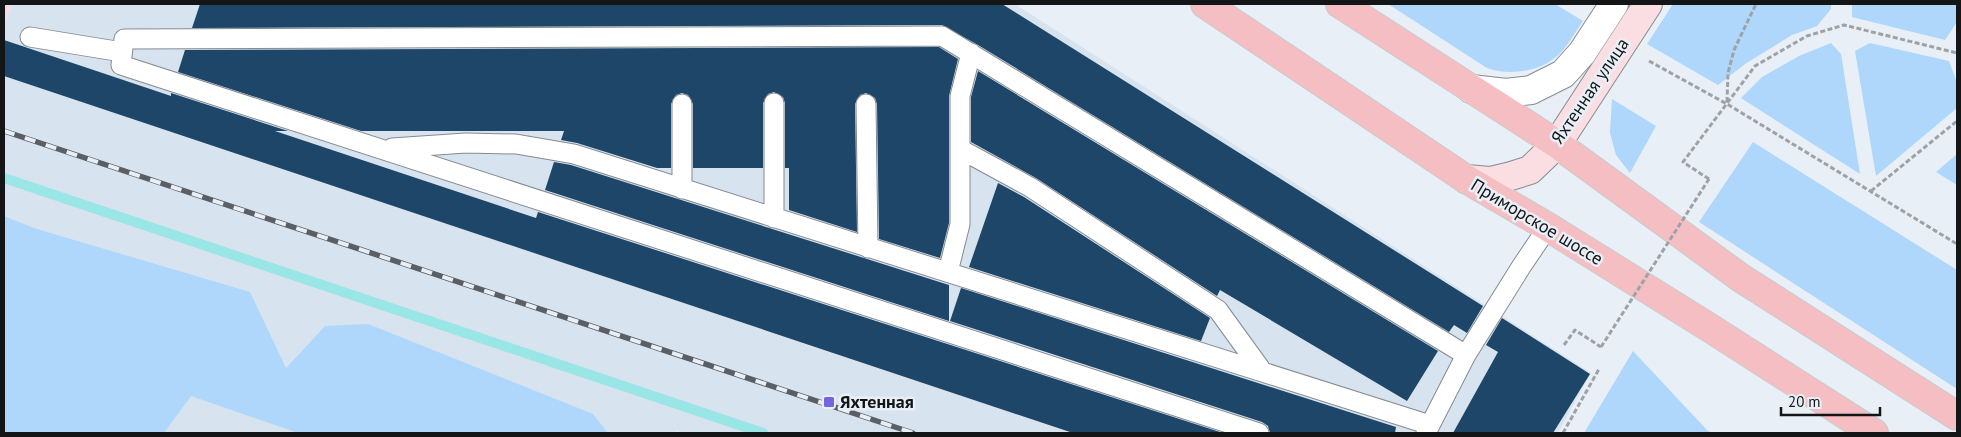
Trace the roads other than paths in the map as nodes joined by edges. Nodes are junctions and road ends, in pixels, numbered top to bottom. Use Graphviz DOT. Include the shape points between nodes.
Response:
graph roads {
  1 [pos="1205,4"];
  2 [pos="1340,4"];
  3 [pos="1614,4"];
  4 [pos="1648,4"];
  5 [pos="30,37"];
  6 [pos="122,52"];
  7 [pos="971,53"];
  8 [pos="1471,89"];
  9 [pos="774,103"];
  10 [pos="682,104"];
  11 [pos="866,104"];
  12 [pos="1557,144"];
  13 [pos="381,149"];
  14 [pos="960,149"];
  15 [pos="1466,179"];
  16 [pos="682,189"];
  17 [pos="774,218"];
  18 [pos="1548,227"];
  19 [pos="868,248"];
  20 [pos="948,272"];
  21 [pos="1466,354"];
  22 [pos="1260,368"];
  23 [pos="1957,416"];
  24 [pos="1428,429"];
  25 [pos="1259,433"];
  26 [pos="1874,433"];
  1 -- 15 [label="main road, Приморское шоссе"];
  2 -- 8 [label="main road"];
  3 -- 8 [label="street, Яхтенная улица" via="1582,53 1563,74 1532,90 1506,94"];
  4 -- 12 [label="main road, Яхтенная улица"];
  5 -- 6 [label="lane"];
  6 -- 7 [label="lane" via="124,39 942,36"];
  6 -- 13 [label="lane" via="121,65"];
  7 -- 14 [label="lane" via="960,96"];
  7 -- 21 [label="lane"];
  8 -- 12 [label="main road"];
  9 -- 17 [label="lane"];
  10 -- 16 [label="lane"];
  11 -- 19 [label="lane"];
  12 -- 15 [label="main road, Яхтенная улица" via="1530,170 1490,181"];
  12 -- 23 [label="main road" via="1741,278"];
  13 -- 16 [label="lane" via="466,143 516,144 574,154"];
  13 -- 25 [label="lane"];
  14 -- 20 [label="lane" via="960,224"];
  14 -- 22 [label="lane" via="1030,187 1218,310"];
  15 -- 18 [label="main road, Приморское шоссе"];
  16 -- 17 [label="lane"];
  17 -- 19 [label="lane"];
  18 -- 21 [label="lane"];
  18 -- 26 [label="main road, Приморское шоссе"];
  19 -- 20 [label="lane"];
  20 -- 24 [label="lane"];
  21 -- 24 [label="lane"];
}
